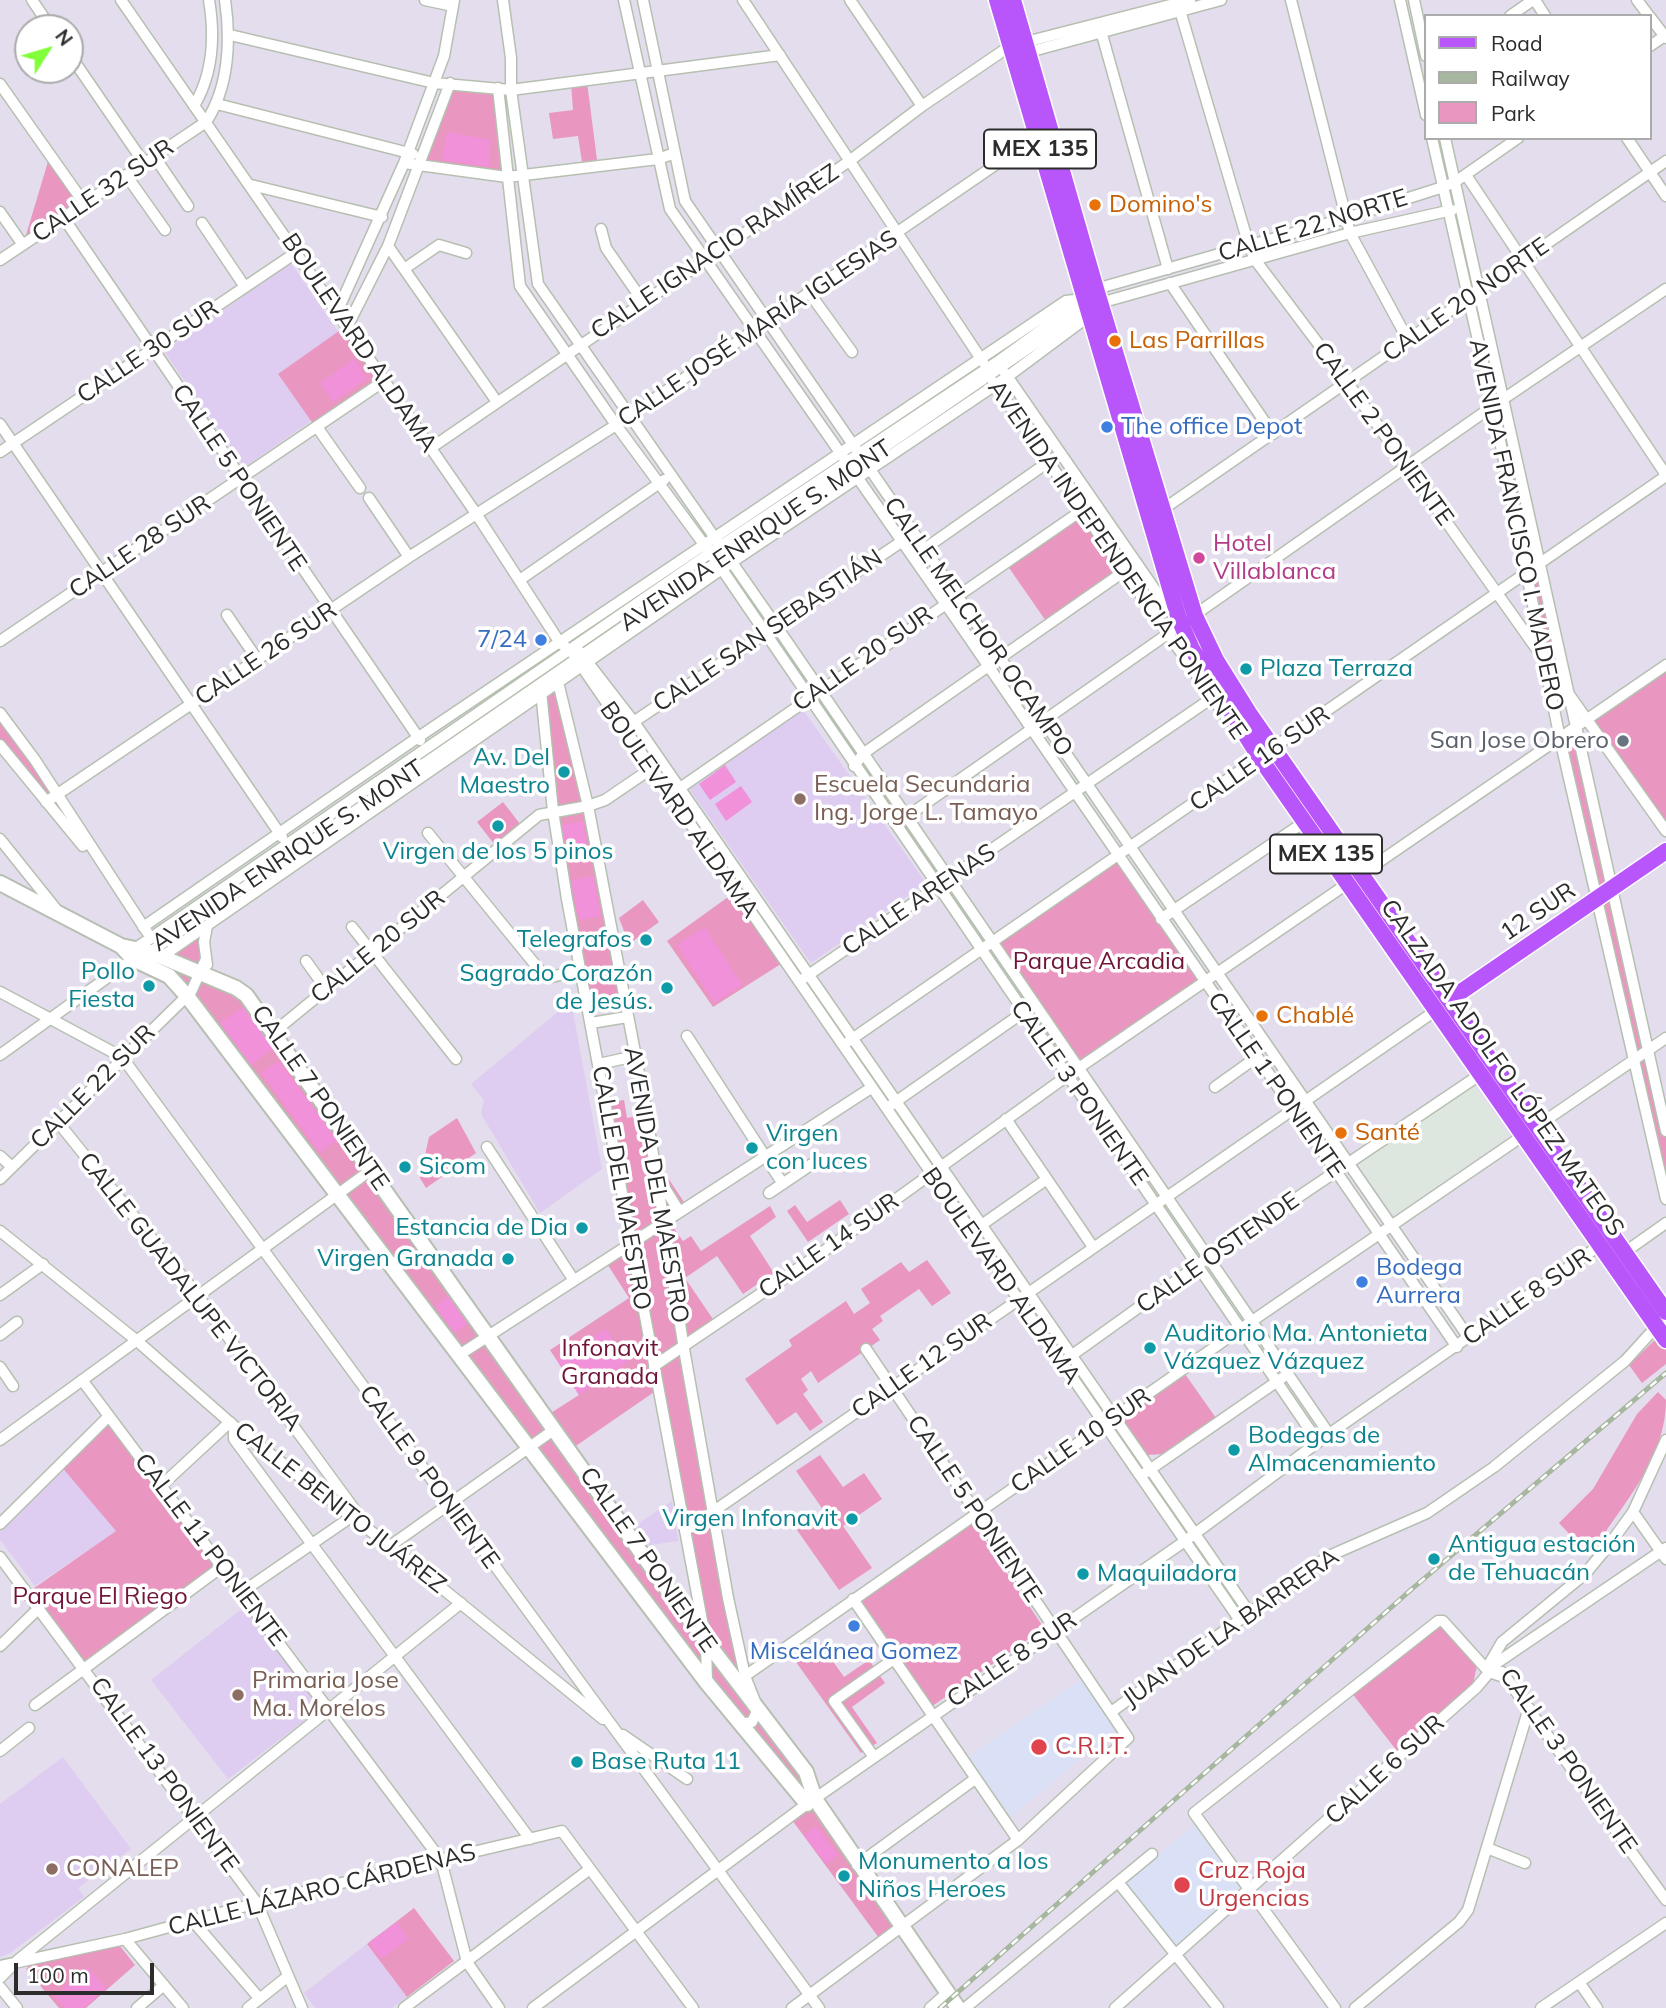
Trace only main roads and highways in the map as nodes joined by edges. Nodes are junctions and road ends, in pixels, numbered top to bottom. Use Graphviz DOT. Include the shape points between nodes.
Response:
graph roads {
  1 [pos="997,0"];
  2 [pos="1013,0"];
  3 [pos="1015,50"];
  4 [pos="1091,303"];
  5 [pos="1666,851"];
  6 [pos="1354,880"];
  7 [pos="0,883"];
  8 [pos="145,952"];
  9 [pos="1442,1005"];
  10 [pos="1530,1132"];
  11 [pos="1666,1312"];
  12 [pos="1663,1330"];
  13 [pos="811,1801"];
  14 [pos="958,2008"];
  1 -- 3 [label="main road, CALZADA ADOLFO LÓPEZ MATEOS / MEX 135"];
  2 -- 3 [label="main road, CALZADA ADOLFO LÓPEZ MATEOS / MEX 135"];
  3 -- 4 [label="main road, CALZADA ADOLFO LÓPEZ MATEOS / MEX 135"];
  3 -- 4 [label="main road, CALZADA ADOLFO LÓPEZ MATEOS / MEX 135" via="1037,137"];
  4 -- 6 [label="main road, CALZADA ADOLFO LÓPEZ MATEOS / MEX 135" via="1195,616 1216,660 1319,814"];
  4 -- 6 [label="main road, CALZADA ADOLFO LÓPEZ MATEOS / MEX 135" via="1175,630 1258,760"];
  5 -- 9 [label="main road, 12 SUR"];
  6 -- 9 [label="main road, CALZADA ADOLFO LÓPEZ MATEOS / MEX 135"];
  7 -- 8 [label="main road" via="61,916"];
  8 -- 13 [label="main road, CALLE 7 PONIENTE" via="187,996 707,1683"];
  8 -- 13 [label="main road, CALLE 7 PONIENTE" via="202,966 246,995 706,1642 806,1772"];
  9 -- 10 [label="main road, CALZADA ADOLFO LÓPEZ MATEOS / MEX 135"];
  9 -- 10 [label="main road, CALZADA ADOLFO LÓPEZ MATEOS / MEX 135" via="1481,1074"];
  10 -- 11 [label="main road, CALZADA ADOLFO LÓPEZ MATEOS / MEX 135"];
  10 -- 12 [label="main road, CALZADA ADOLFO LÓPEZ MATEOS / MEX 135" via="1599,1246 1615,1251"];
  13 -- 14 [label="main road, CALLE 7 PONIENTE"];
}
